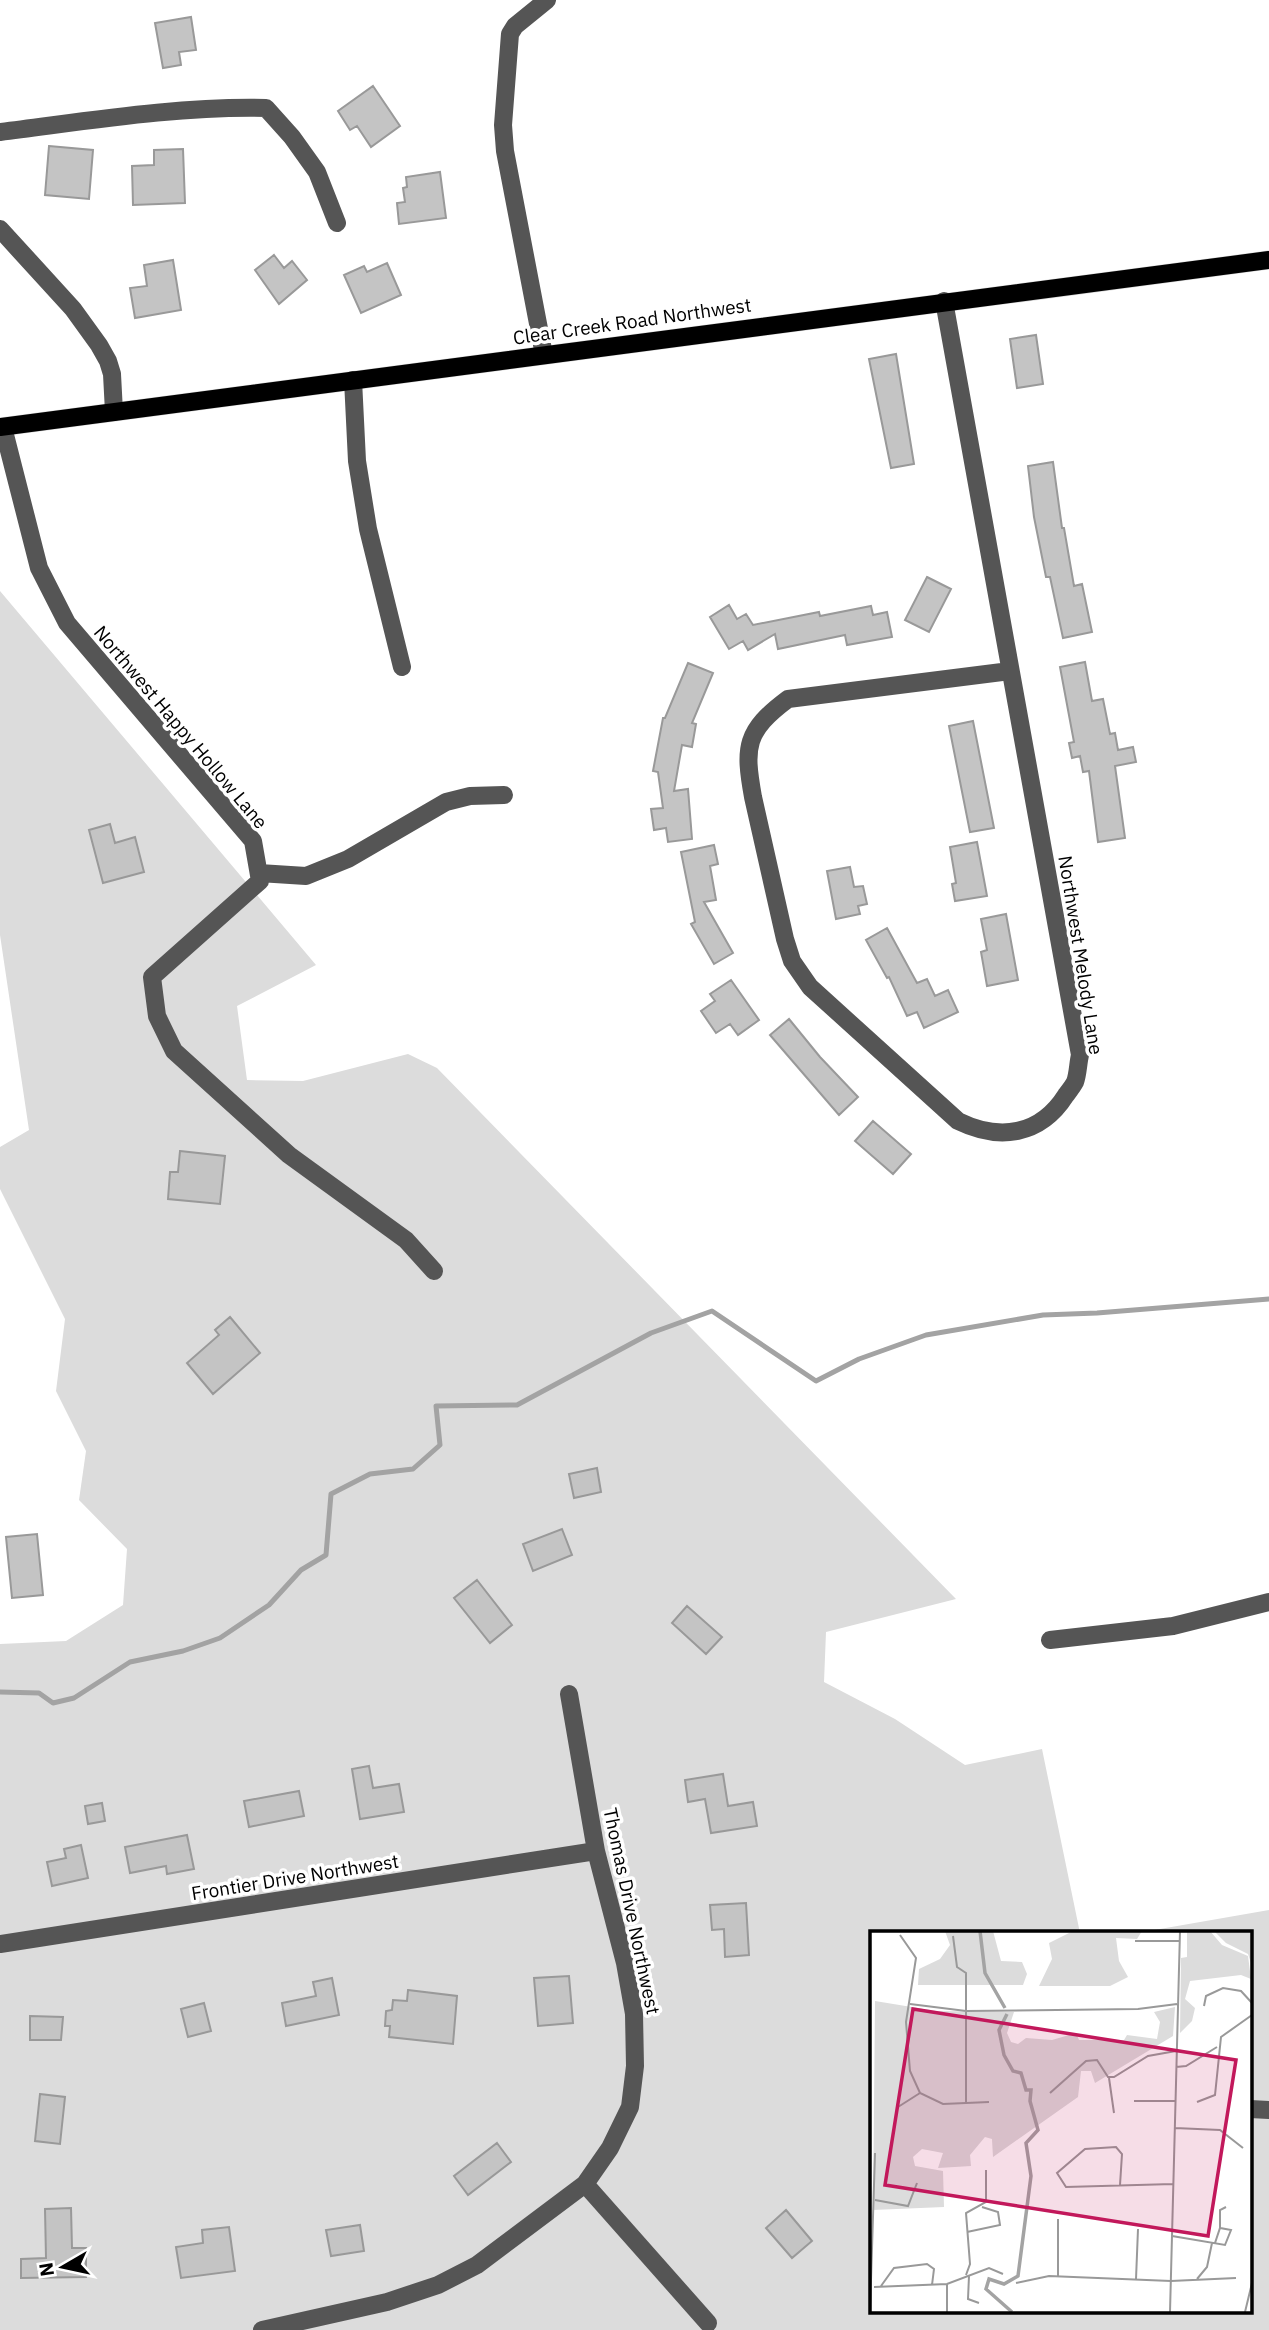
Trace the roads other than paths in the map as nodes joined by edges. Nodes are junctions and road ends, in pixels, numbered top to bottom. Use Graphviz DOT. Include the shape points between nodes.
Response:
graph roads {
  1 [pos="547,0"];
  2 [pos="0,132"];
  3 [pos="337,223"];
  4 [pos="0,229"];
  5 [pos="1269,260"];
  6 [pos="944,301"];
  7 [pos="544,355"];
  8 [pos="353,380"];
  9 [pos="114,412"];
  10 [pos="2,427"];
  11 [pos="402,667"];
  12 [pos="1010,671"];
  13 [pos="505,795"];
  14 [pos="259,873"];
  15 [pos="434,1271"];
  16 [pos="1269,1602"];
  17 [pos="1051,1640"];
  18 [pos="569,1694"];
  19 [pos="596,1851"];
  20 [pos="0,1944"];
  21 [pos="585,2184"];
  22 [pos="708,2323"];
  23 [pos="262,2330"];
  1 -- 7 [label="street" via="510,34 503,125"];
  2 -- 3 [label="street" via="170,111 266,108 317,172"];
  4 -- 9 [label="street" via="73,309 99,345 112,374"];
  5 -- 6 [label="main road, Clear Creek Road Northwest"];
  6 -- 7 [label="main road, Clear Creek Road Northwest"];
  6 -- 12 [label="street, Northwest Melody Lane"];
  7 -- 8 [label="main road, Clear Creek Road Northwest"];
  8 -- 9 [label="main road, Clear Creek Road Northwest"];
  8 -- 11 [label="street" via="357,461 368,529"];
  9 -- 10 [label="main road, Clear Creek Road Northwest"];
  10 -- 14 [label="street, Northwest Happy Hollow Lane" via="39,568 67,623 253,841"];
  12 -- 12 [label="street, Northwest Melody Lane" via="788,699 766,715 748,746 753,797 792,961 810,987 958,1121 996,1133 1041,1124 1058,1109 1075,1082 1080,1055"];
  13 -- 14 [label="street" via="446,802 348,859 306,876"];
  14 -- 15 [label="street" via="260,881 152,977 157,1016 174,1051 289,1155 405,1240"];
  16 -- 17 [label="street" via="1173,1626"];
  18 -- 19 [label="street, Thomas Drive Northwest"];
  19 -- 20 [label="street, Frontier Drive Northwest"];
  19 -- 21 [label="street, Thomas Drive Northwest" via="634,2014 635,2066 630,2107"];
  21 -- 22 [label="street"];
  21 -- 23 [label="street, Thomas Drive Northwest" via="477,2265 438,2285 387,2302"];
}
